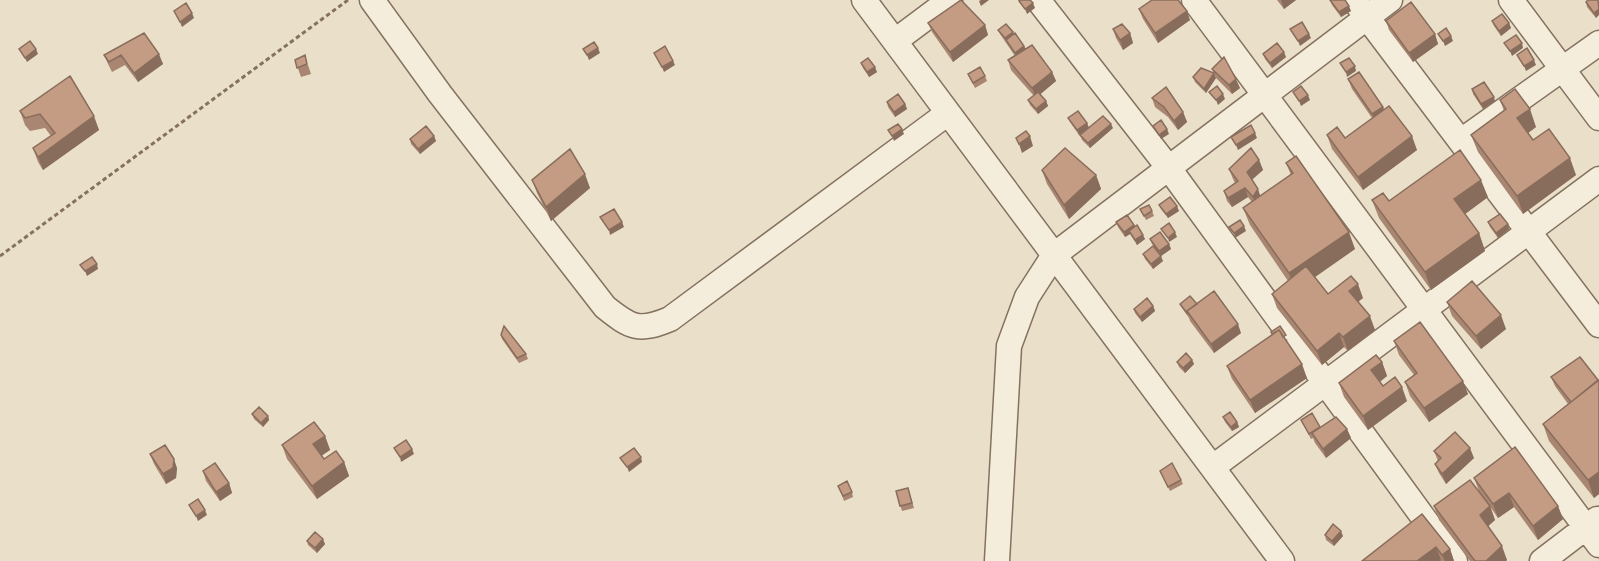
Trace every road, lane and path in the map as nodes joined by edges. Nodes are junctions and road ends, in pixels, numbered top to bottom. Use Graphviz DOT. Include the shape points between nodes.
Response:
graph roads {
  1 [pos="348,0"];
  2 [pos="372,0"];
  3 [pos="864,0"];
  4 [pos="950,0"];
  5 [pos="1038,0"];
  6 [pos="1194,0"];
  7 [pos="1390,0"];
  8 [pos="1511,0"];
  9 [pos="1360,9"];
  10 [pos="895,41"];
  11 [pos="1599,44"];
  12 [pos="1563,70"];
  13 [pos="1264,95"];
  14 [pos="948,113"];
  15 [pos="1599,118"];
  16 [pos="1461,141"];
  17 [pos="1168,167"];
  18 [pos="1599,179"];
  19 [pos="1529,231"];
  20 [pos="1054,255"];
  21 [pos="0,256"];
  22 [pos="1424,310"];
  23 [pos="1599,325"];
  24 [pos="1325,385"];
  25 [pos="1213,467"];
  26 [pos="1595,530"];
  27 [pos="997,561"];
  28 [pos="1282,561"];
  29 [pos="1455,561"];
  30 [pos="1542,561"];
  1 -- 21 [label="path"];
  2 -- 14 [label="street" via="605,308 639,328 670,319"];
  3 -- 10 [label="street"];
  4 -- 10 [label="street"];
  5 -- 17 [label="street"];
  6 -- 13 [label="street"];
  7 -- 9 [label="street"];
  8 -- 12 [label="street"];
  9 -- 13 [label="street"];
  9 -- 16 [label="street"];
  10 -- 14 [label="street"];
  11 -- 12 [label="street"];
  12 -- 15 [label="street"];
  12 -- 16 [label="street"];
  13 -- 17 [label="street"];
  13 -- 22 [label="street"];
  14 -- 20 [label="street"];
  16 -- 19 [label="street"];
  17 -- 20 [label="street"];
  17 -- 24 [label="street"];
  18 -- 19 [label="street"];
  19 -- 22 [label="street"];
  19 -- 23 [label="street"];
  20 -- 25 [label="street"];
  20 -- 27 [label="street" via="1028,297 1009,346"];
  22 -- 24 [label="street"];
  22 -- 26 [label="street"];
  24 -- 25 [label="street"];
  24 -- 29 [label="street"];
  25 -- 28 [label="street"];
  26 -- 30 [label="street"];
}
